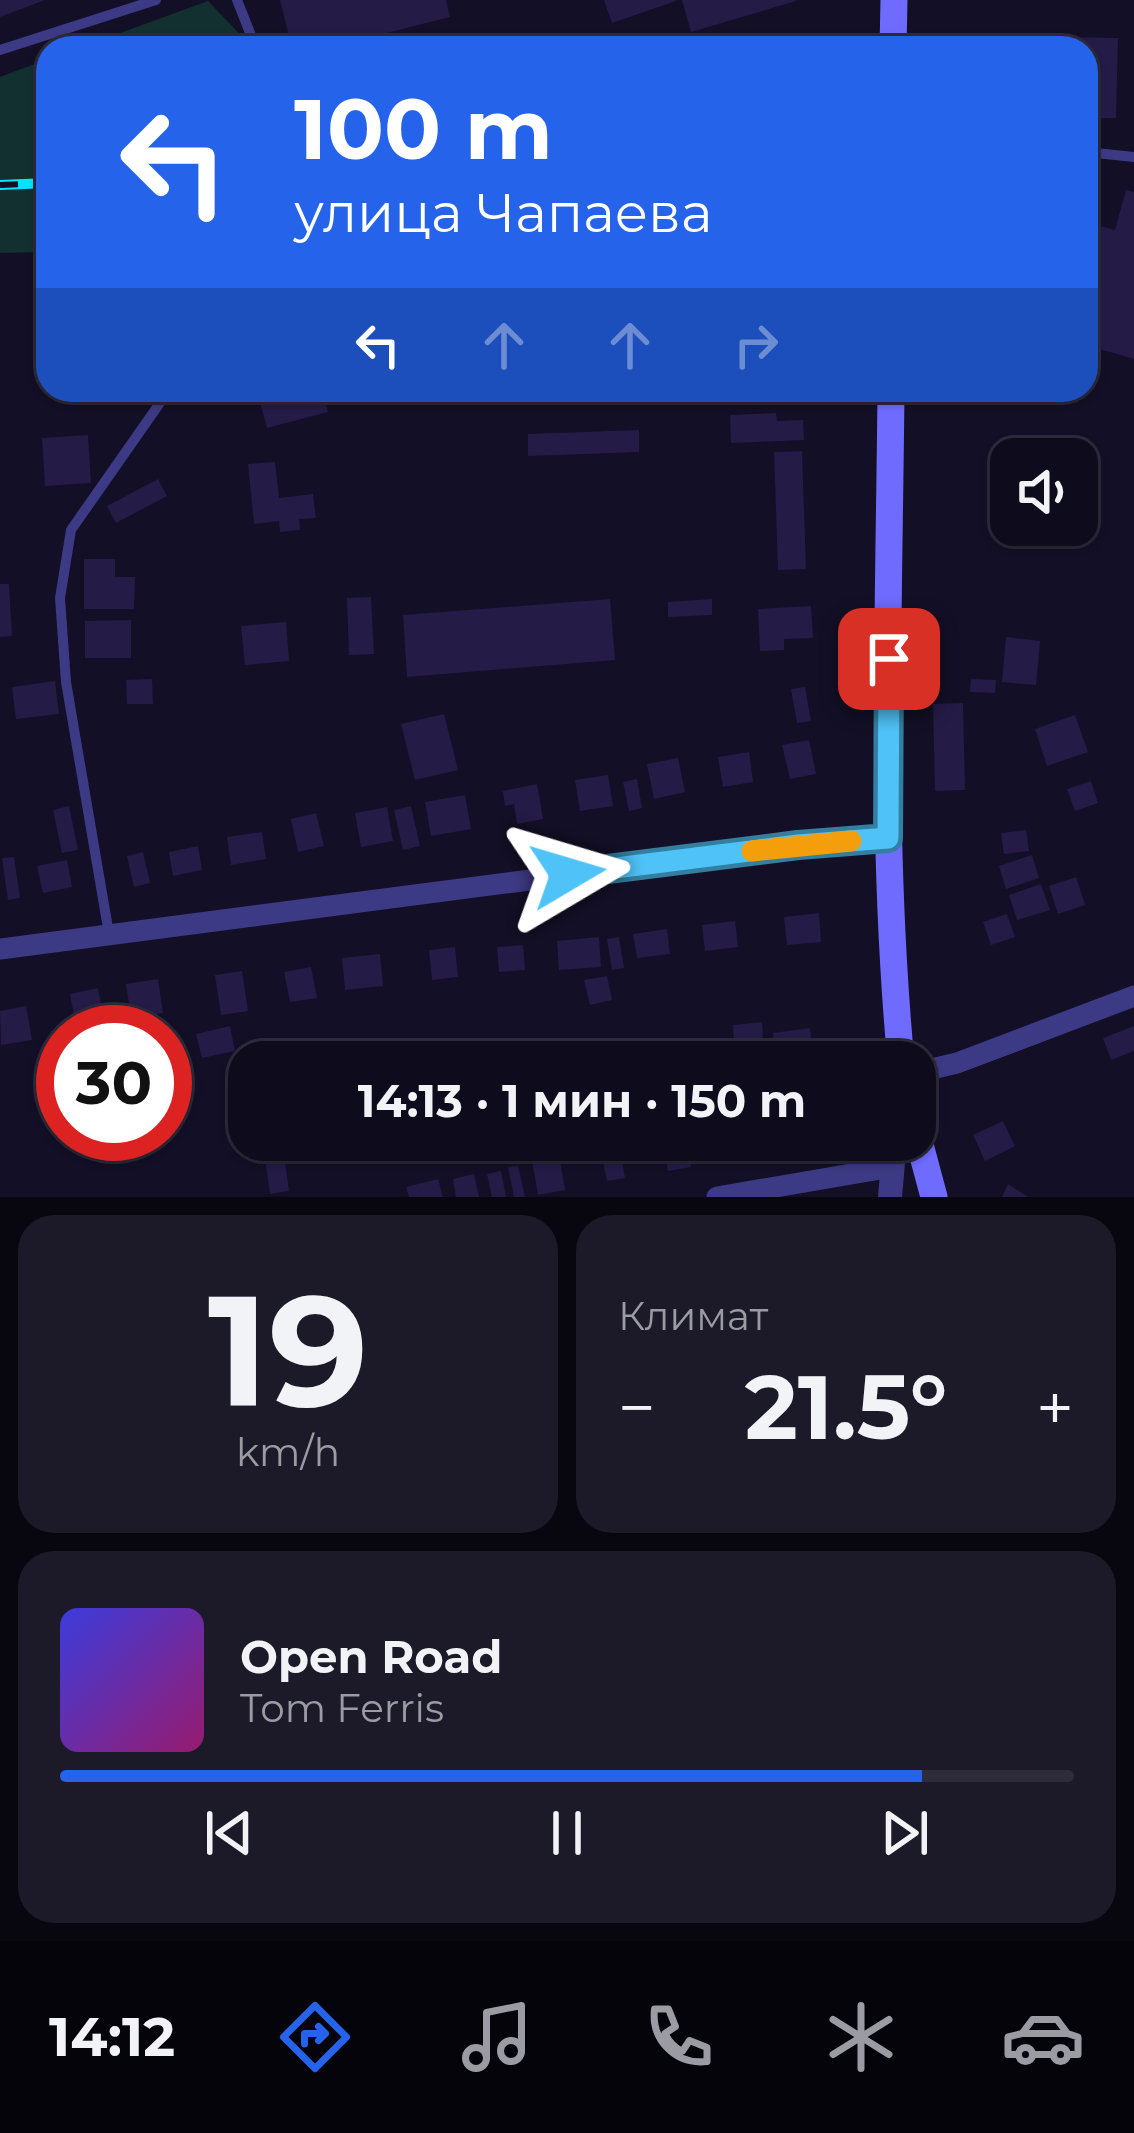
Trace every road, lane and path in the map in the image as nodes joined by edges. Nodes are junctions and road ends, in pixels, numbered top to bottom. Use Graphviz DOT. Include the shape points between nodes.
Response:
graph roads {
  1 [pos="155,0"];
  2 [pos="237,0"];
  3 [pos="894,0"];
  4 [pos="43,36"];
  5 [pos="251,36"];
  6 [pos="893,36"];
  7 [pos="36,38"];
  8 [pos="0,50"];
  9 [pos="1098,153"];
  10 [pos="1134,157"];
  11 [pos="162,402"];
  12 [pos="891,402"];
  13 [pos="888,838"];
  14 [pos="109,934"];
  15 [pos="0,950"];
  16 [pos="1134,996"];
  17 [pos="899,1041"];
  18 [pos="936,1068"];
  19 [pos="893,1161"];
  20 [pos="924,1161"];
  21 [pos="892,1167"];
  22 [pos="717,1197"];
  23 [pos="890,1197"];
  24 [pos="934,1197"];
  1 -- 4 [label="lane"];
  2 -- 5 [label="lane"];
  3 -- 6 [label="main road"];
  7 -- 8 [label="lane"];
  9 -- 10 [label="lane"];
  11 -- 14 [label="lane" via="71,530 60,598 66,682"];
  12 -- 13 [label="main road"];
  13 -- 14 [label="street"];
  13 -- 17 [label="main road"];
  14 -- 15 [label="street"];
  16 -- 18 [label="street"];
  19 -- 21 [label="street"];
  20 -- 24 [label="main road"];
  21 -- 22 [label="street"];
  21 -- 23 [label="street"];
}
